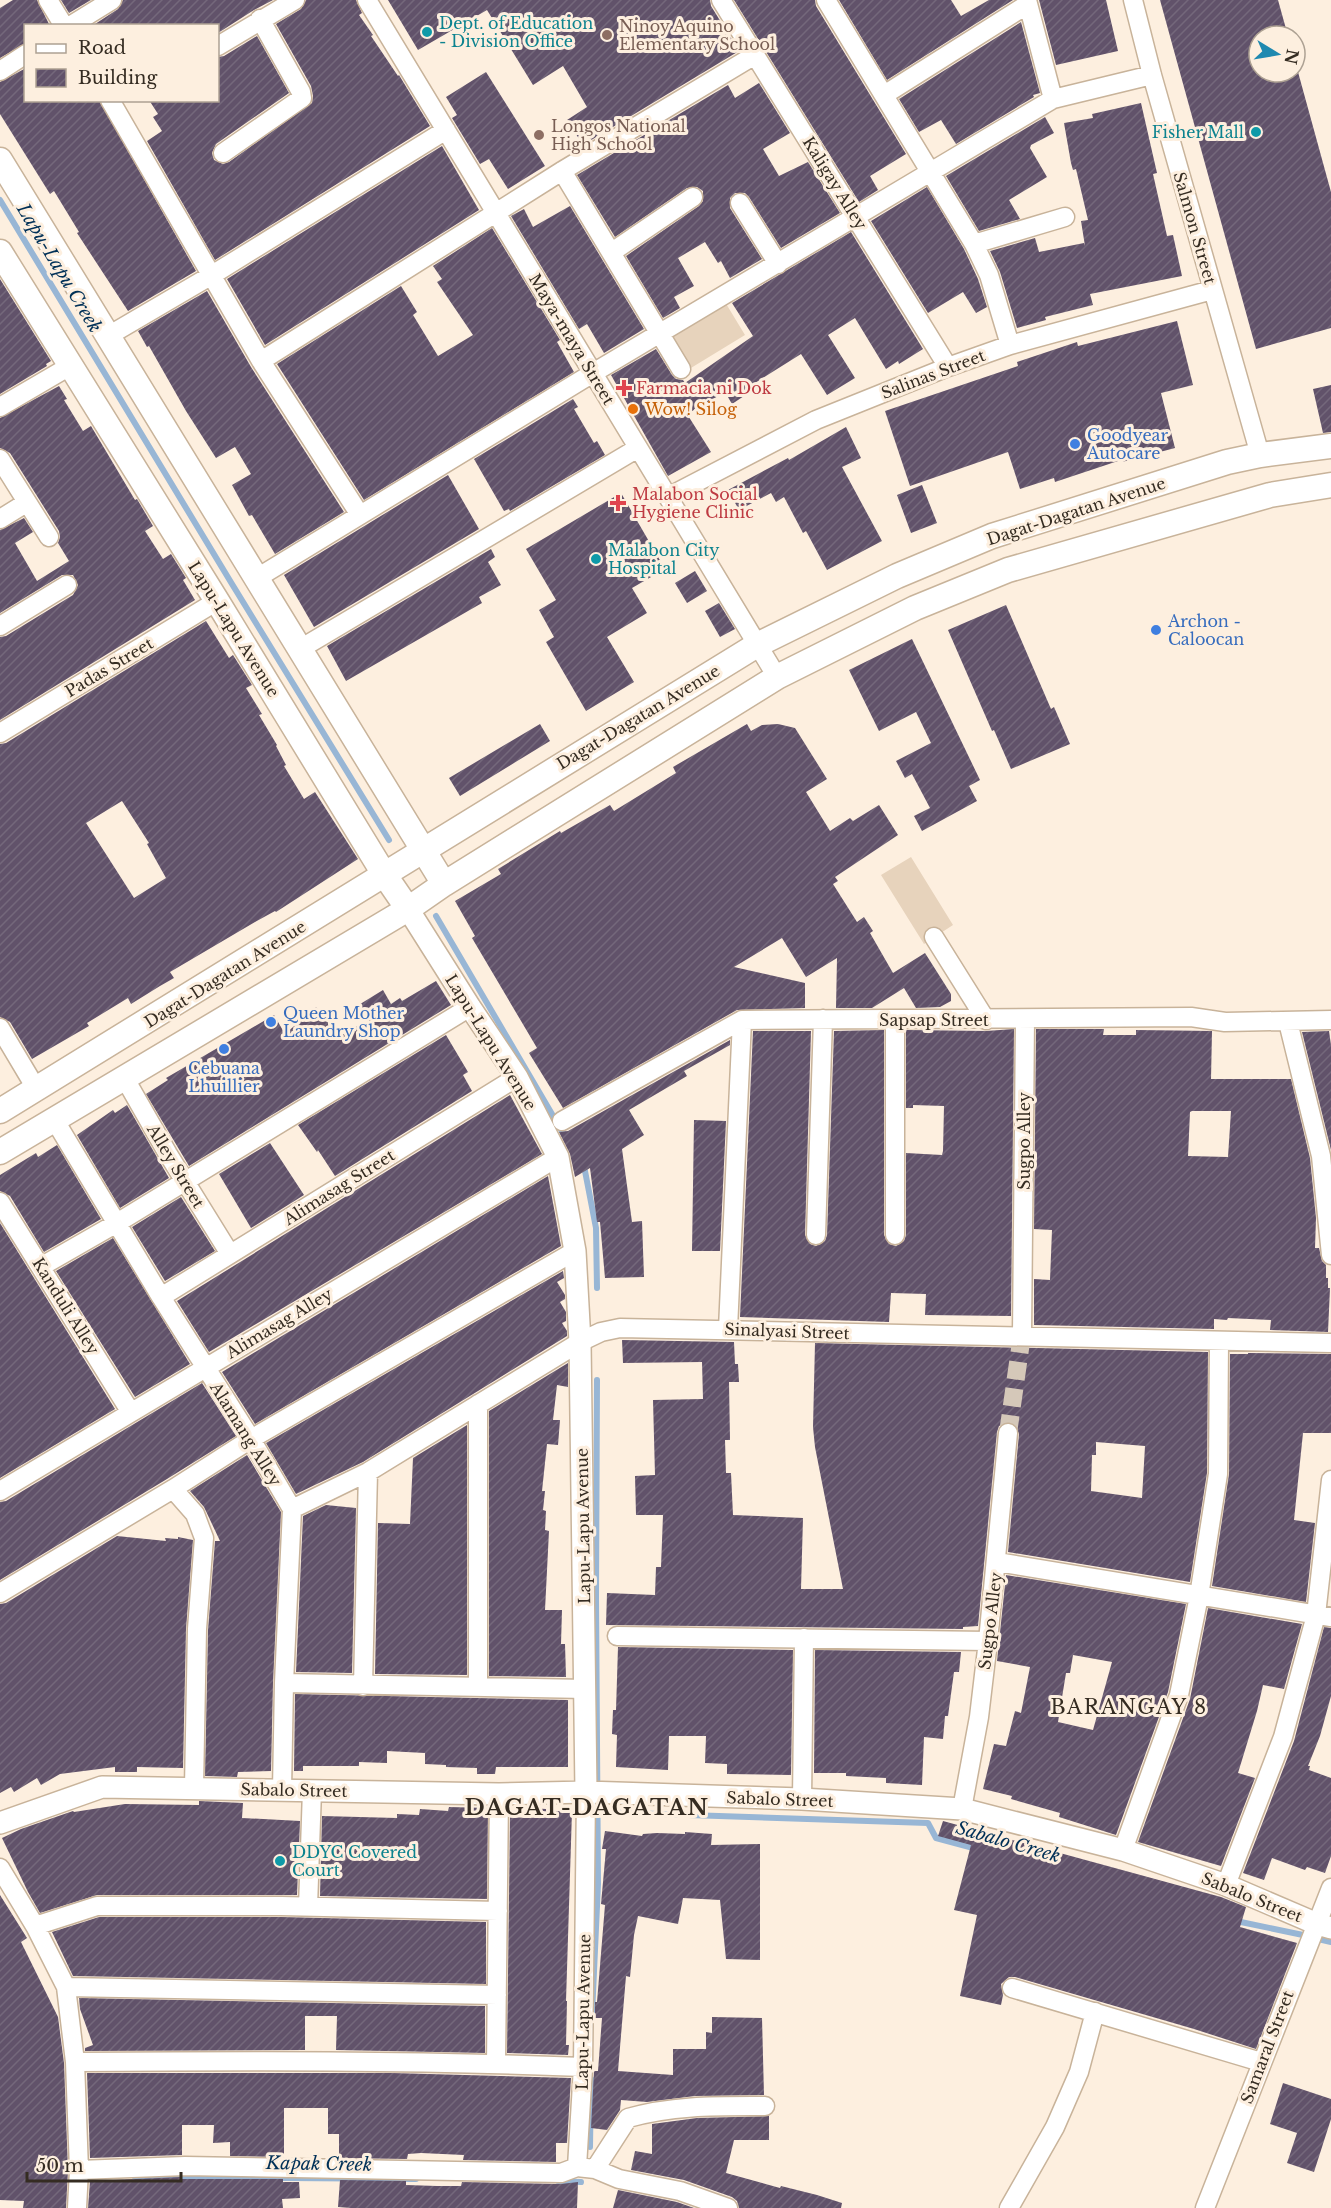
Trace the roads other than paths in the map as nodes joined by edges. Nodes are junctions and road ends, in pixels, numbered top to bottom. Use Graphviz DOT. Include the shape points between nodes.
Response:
graph roads {
  1 [pos="48,0"];
  2 [pos="112,0"];
  3 [pos="295,0"];
  4 [pos="367,0"];
  5 [pos="721,0"];
  6 [pos="826,0"];
  7 [pos="1133,0"];
  8 [pos="1028,2"];
  9 [pos="260,19"];
  10 [pos="63,24"];
  11 [pos="73,24"];
  12 [pos="219,45"];
  13 [pos="24,55"];
  14 [pos="755,55"];
  15 [pos="0,70"];
  16 [pos="1152,75"];
  17 [pos="884,95"];
  18 [pos="1053,99"];
  19 [pos="119,104"];
  20 [pos="446,130"];
  21 [pos="223,153"];
  22 [pos="0,160"];
  23 [pos="562,171"];
  24 [pos="931,172"];
  25 [pos="693,197"];
  26 [pos="740,203"];
  27 [pos="496,212"];
  28 [pos="856,217"];
  29 [pos="1065,217"];
  30 [pos="974,244"];
  31 [pos="0,252"];
  32 [pos="612,252"];
  33 [pos="778,264"];
  34 [pos="212,275"];
  35 [pos="1212,290"];
  36 [pos="661,334"];
  37 [pos="108,336"];
  38 [pos="1010,345"];
  39 [pos="261,361"];
  40 [pos="70,366"];
  41 [pos="948,367"];
  42 [pos="681,369"];
  43 [pos="593,374"];
  44 [pos="0,407"];
  45 [pos="1331,446"];
  46 [pos="638,448"];
  47 [pos="1260,455"];
  48 [pos="0,459"];
  49 [pos="1331,485"];
  50 [pos="668,497"];
  51 [pos="26,503"];
  52 [pos="360,515"];
  53 [pos="0,519"];
  54 [pos="49,537"];
  55 [pos="257,578"];
  56 [pos="67,585"];
  57 [pos="218,601"];
  58 [pos="0,626"];
  59 [pos="757,645"];
  60 [pos="300,649"];
  61 [pos="777,677"];
  62 [pos="0,733"];
  63 [pos="423,849"];
  64 [pos="384,874"];
  65 [pos="444,884"];
  66 [pos="408,909"];
  67 [pos="934,937"];
  68 [pos="470,1007"];
  69 [pos="824,1019"];
  70 [pos="1025,1019"];
  71 [pos="742,1020"];
  72 [pos="987,1020"];
  73 [pos="1331,1020"];
  74 [pos="895,1021"];
  75 [pos="1288,1022"];
  76 [pos="0,1028"];
  77 [pos="124,1077"];
  78 [pos="517,1077"];
  79 [pos="37,1090"];
  80 [pos="0,1112"];
  81 [pos="54,1119"];
  82 [pos="562,1121"];
  83 [pos="0,1152"];
  84 [pos="558,1156"];
  85 [pos="185,1182"];
  86 [pos="0,1202"];
  87 [pos="117,1224"];
  88 [pos="816,1235"];
  89 [pos="895,1235"];
  90 [pos="575,1251"];
  91 [pos="230,1254"];
  92 [pos="1331,1255"];
  93 [pos="42,1266"];
  94 [pos="161,1297"];
  95 [pos="728,1329"];
  96 [pos="1022,1335"];
  97 [pos="1220,1341"];
  98 [pos="580,1342"];
  99 [pos="1331,1343"];
  100 [pos="204,1368"];
  101 [pos="478,1404"];
  102 [pos="130,1411"];
  103 [pos="1008,1432"];
  104 [pos="251,1439"];
  105 [pos="368,1472"];
  106 [pos="1331,1480"];
  107 [pos="173,1489"];
  108 [pos="0,1491"];
  109 [pos="292,1509"];
  110 [pos="997,1562"];
  111 [pos="0,1593"];
  112 [pos="1199,1596"];
  113 [pos="1324,1616"];
  114 [pos="617,1636"];
  115 [pos="804,1638"];
  116 [pos="988,1641"];
  117 [pos="284,1683"];
  118 [pos="363,1686"];
  119 [pos="478,1686"];
  120 [pos="586,1689"];
  121 [pos="194,1787"];
  122 [pos="282,1790"];
  123 [pos="312,1790"];
  124 [pos="586,1792"];
  125 [pos="499,1794"];
  126 [pos="802,1799"];
  127 [pos="962,1809"];
  128 [pos="0,1823"];
  129 [pos="1123,1850"];
  130 [pos="0,1868"];
  131 [pos="1226,1885"];
  132 [pos="1331,1888"];
  133 [pos="308,1907"];
  134 [pos="498,1911"];
  135 [pos="35,1926"];
  136 [pos="1324,1926"];
  137 [pos="66,1987"];
  138 [pos="1012,1988"];
  139 [pos="497,1995"];
  140 [pos="1095,2012"];
  141 [pos="75,2062"];
  142 [pos="1261,2062"];
  143 [pos="496,2063"];
  144 [pos="583,2067"];
  145 [pos="765,2106"];
  146 [pos="586,2168"];
  147 [pos="79,2170"];
  148 [pos="77,2208"];
  149 [pos="728,2208"];
  150 [pos="1009,2208"];
  151 [pos="1205,2208"];
  1 -- 10 [label="street"];
  2 -- 11 [label="street"];
  3 -- 9 [label="street"];
  4 -- 20 [label="street, Maya-maya Street"];
  5 -- 14 [label="street, Kaligay Alley"];
  6 -- 17 [label="street"];
  7 -- 16 [label="street, Salmon Street"];
  8 -- 17 [label="street"];
  8 -- 18 [label="street"];
  9 -- 12 [label="street"];
  9 -- 21 [label="street" via="302,98"];
  13 -- 15 [label="street"];
  14 -- 23 [label="street"];
  14 -- 28 [label="street, Kaligay Alley"];
  16 -- 18 [label="street"];
  16 -- 35 [label="street, Salmon Street"];
  17 -- 24 [label="street"];
  18 -- 24 [label="street"];
  19 -- 34 [label="street"];
  20 -- 27 [label="street, Maya-maya Street"];
  20 -- 34 [label="street"];
  22 -- 37 [label="main road"];
  23 -- 27 [label="street"];
  23 -- 32 [label="street"];
  24 -- 28 [label="street"];
  24 -- 30 [label="street"];
  25 -- 32 [label="street"];
  26 -- 33 [label="street"];
  27 -- 39 [label="street"];
  27 -- 43 [label="street, Maya-maya Street"];
  28 -- 33 [label="street"];
  28 -- 41 [label="street, Kaligay Alley"];
  29 -- 30 [label="street"];
  30 -- 38 [label="street" via="989,275"];
  31 -- 40 [label="main road, Lapu-Lapu Avenue"];
  32 -- 36 [label="street"];
  33 -- 36 [label="street"];
  34 -- 37 [label="street"];
  34 -- 39 [label="street"];
  35 -- 38 [label="street, Salinas Street"];
  35 -- 47 [label="street, Salmon Street"];
  36 -- 42 [label="street"];
  36 -- 43 [label="street"];
  37 -- 55 [label="main road"];
  38 -- 41 [label="street, Salinas Street"];
  39 -- 52 [label="street"];
  40 -- 44 [label="street"];
  40 -- 57 [label="main road, Lapu-Lapu Avenue"];
  41 -- 50 [label="street, Salinas Street" via="816,420"];
  43 -- 46 [label="street, Maya-maya Street"];
  43 -- 52 [label="street"];
  45 -- 47 [label="main road, Dagat-Dagatan Avenue"];
  46 -- 50 [label="street, Maya-maya Street"];
  46 -- 60 [label="street"];
  47 -- 59 [label="main road, Dagat-Dagatan Avenue" via="992,536 897,576"];
  48 -- 51 [label="street"];
  49 -- 61 [label="main road" via="1270,495 1008,570 915,608"];
  50 -- 59 [label="street, Maya-maya Street"];
  51 -- 53 [label="street"];
  51 -- 54 [label="street"];
  52 -- 55 [label="street"];
  55 -- 60 [label="main road"];
  56 -- 58 [label="street"];
  57 -- 62 [label="street, Padas Street"];
  57 -- 64 [label="main road, Lapu-Lapu Avenue"];
  59 -- 61 [label="street, Maya-maya Street"];
  59 -- 63 [label="main road, Dagat-Dagatan Avenue"];
  60 -- 63 [label="main road"];
  61 -- 65 [label="main road"];
  63 -- 64 [label="main road, Dagat-Dagatan Avenue"];
  63 -- 65 [label="main road"];
  64 -- 66 [label="main road, Lapu-Lapu Avenue"];
  64 -- 79 [label="main road, Dagat-Dagatan Avenue"];
  65 -- 66 [label="main road"];
  66 -- 68 [label="street, Lapu-Lapu Avenue"];
  66 -- 77 [label="main road"];
  67 -- 72 [label="street"];
  68 -- 78 [label="street, Lapu-Lapu Avenue"];
  68 -- 85 [label="street"];
  69 -- 71 [label="street, Sapsap Street"];
  69 -- 74 [label="street, Sapsap Street"];
  69 -- 88 [label="street"];
  70 -- 72 [label="street, Sapsap Street"];
  70 -- 75 [label="street, Sapsap Street" via="1191,1017 1225,1022"];
  70 -- 96 [label="street, Sugpo Alley"];
  71 -- 82 [label="street, Sapsap Street"];
  71 -- 95 [label="street"];
  72 -- 74 [label="street, Sapsap Street"];
  73 -- 75 [label="street, Sapsap Street"];
  74 -- 89 [label="street"];
  75 -- 92 [label="street" via="1321,1156"];
  76 -- 79 [label="street"];
  77 -- 81 [label="main road"];
  77 -- 85 [label="street, Alley Street"];
  78 -- 84 [label="street, Lapu-Lapu Avenue"];
  78 -- 91 [label="street, Alimasag Street"];
  79 -- 80 [label="main road, Dagat-Dagatan Avenue"];
  81 -- 83 [label="main road"];
  81 -- 87 [label="street, Alamang Alley"];
  84 -- 90 [label="street, Lapu-Lapu Avenue"];
  84 -- 100 [label="street, Alimasag Alley"];
  85 -- 87 [label="street"];
  85 -- 91 [label="street, Alley Street"];
  86 -- 93 [label="street, Kanduli Alley"];
  87 -- 93 [label="street"];
  87 -- 94 [label="street, Alamang Alley"];
  90 -- 98 [label="street, Lapu-Lapu Avenue"];
  90 -- 104 [label="street"];
  91 -- 94 [label="street, Alimasag Street"];
  93 -- 102 [label="street, Kanduli Alley"];
  94 -- 100 [label="street, Alamang Alley"];
  95 -- 96 [label="street, Sinalyasi Street"];
  95 -- 98 [label="street, Sinalyasi Street" via="620,1328"];
  96 -- 97 [label="street, Sinalyasi Street"];
  97 -- 99 [label="street, Sinalyasi Street"];
  97 -- 112 [label="street" via="1218,1474"];
  98 -- 101 [label="street, Sinalyasi Street"];
  98 -- 120 [label="street, Lapu-Lapu Avenue"];
  100 -- 102 [label="street, Alimasag Alley"];
  100 -- 104 [label="street, Alamang Alley"];
  101 -- 105 [label="street, Sinalyasi Street"];
  101 -- 119 [label="street"];
  102 -- 108 [label="street, Alimasag Alley"];
  103 -- 110 [label="street, Sugpo Alley"];
  104 -- 107 [label="street"];
  104 -- 109 [label="street, Alamang Alley"];
  105 -- 109 [label="street, Sinalyasi Street"];
  105 -- 118 [label="street"];
  106 -- 113 [label="street"];
  107 -- 111 [label="street"];
  107 -- 121 [label="street" via="195,1514 204,1538 197,1629"];
  109 -- 117 [label="street"];
  110 -- 112 [label="street"];
  110 -- 116 [label="street, Sugpo Alley"];
  112 -- 113 [label="street"];
  112 -- 129 [label="street" via="1179,1695"];
  113 -- 131 [label="street"];
  114 -- 115 [label="street"];
  115 -- 116 [label="street"];
  115 -- 126 [label="street"];
  116 -- 127 [label="street, Sugpo Alley"];
  117 -- 118 [label="street"];
  117 -- 122 [label="street"];
  118 -- 119 [label="street"];
  119 -- 120 [label="street"];
  120 -- 124 [label="street, Lapu-Lapu Avenue"];
  121 -- 122 [label="street, Sabalo Street"];
  121 -- 128 [label="street, Sabalo Street" via="102,1787"];
  122 -- 123 [label="street, Sabalo Street"];
  123 -- 125 [label="street, Sabalo Street"];
  123 -- 133 [label="street"];
  124 -- 125 [label="street, Sabalo Street"];
  124 -- 126 [label="street, Sabalo Street"];
  124 -- 144 [label="street, Lapu-Lapu Avenue"];
  125 -- 134 [label="street"];
  126 -- 127 [label="street, Sabalo Street"];
  127 -- 129 [label="street, Sabalo Street"];
  129 -- 131 [label="street, Sabalo Street"];
  130 -- 135 [label="street"];
  131 -- 136 [label="street, Sabalo Street"];
  132 -- 136 [label="street, Samaral Street"];
  133 -- 134 [label="street"];
  133 -- 135 [label="street" via="97,1906"];
  134 -- 139 [label="street"];
  135 -- 137 [label="street"];
  136 -- 142 [label="street, Samaral Street"];
  137 -- 139 [label="street"];
  137 -- 141 [label="street"];
  138 -- 140 [label="street"];
  139 -- 143 [label="street"];
  140 -- 142 [label="street"];
  140 -- 150 [label="street" via="1079,2072 1055,2127"];
  141 -- 143 [label="street"];
  141 -- 147 [label="street"];
  142 -- 151 [label="street, Samaral Street"];
  143 -- 144 [label="street"];
  144 -- 146 [label="street, Lapu-Lapu Avenue"];
  145 -- 146 [label="street" via="696,2106 628,2118"];
  146 -- 147 [label="street" via="561,2173 185,2166"];
  146 -- 149 [label="street" via="619,2179 680,2190"];
  147 -- 148 [label="street"];
}
